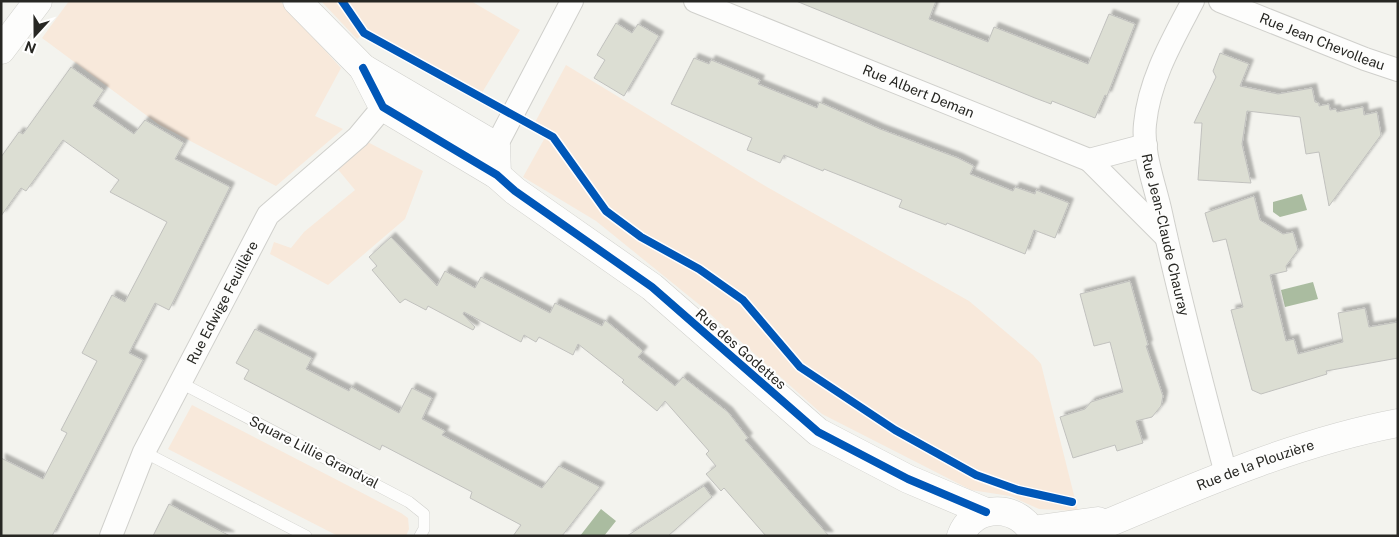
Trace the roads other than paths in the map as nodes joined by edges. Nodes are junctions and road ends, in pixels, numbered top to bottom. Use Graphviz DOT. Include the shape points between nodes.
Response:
graph roads {
  1 [pos="38,1"];
  2 [pos="297,1"];
  3 [pos="572,1"];
  4 [pos="694,1"];
  5 [pos="1193,1"];
  6 [pos="1220,1"];
  7 [pos="1,50"];
  8 [pos="363,68"];
  9 [pos="1398,70"];
  10 [pos="383,107"];
  11 [pos="1146,145"];
  12 [pos="496,146"];
  13 [pos="1089,160"];
  14 [pos="497,175"];
  15 [pos="1166,237"];
  16 [pos="181,383"];
  17 [pos="1398,423"];
  18 [pos="144,452"];
  19 [pos="1226,474"];
  20 [pos="908,479"];
  21 [pos="986,512"];
  22 [pos="1117,519"];
  23 [pos="1033,533"];
  24 [pos="962,534"];
  25 [pos="111,536"];
  26 [pos="306,536"];
  27 [pos="420,536"];
  28 [pos="1077,536"];
  1 -- 7 [label="street"];
  2 -- 8 [label="street"];
  3 -- 12 [label="street"];
  4 -- 13 [label="street, Rue Albert Deman"];
  5 -- 11 [label="street, Rue Jean-Claude Chauray" via="1169,47 1149,100"];
  6 -- 9 [label="street, Rue Jean Chevolleau"];
  8 -- 10 [label="street"];
  8 -- 12 [label="street"];
  10 -- 14 [label="street, Rue des Godettes"];
  10 -- 16 [label="street, Rue Edwige Feuillère" via="358,137 268,215"];
  11 -- 13 [label="street"];
  11 -- 15 [label="street, Rue Jean-Claude Chauray"];
  12 -- 14 [label="street"];
  13 -- 15 [label="street"];
  14 -- 20 [label="street, Rue des Godettes" via="515,192 652,287 818,432"];
  15 -- 19 [label="street, Rue Jean-Claude Chauray"];
  16 -- 18 [label="street, Rue Edwige Feuillère"];
  16 -- 27 [label="lane, Square Lillie Grandval" via="409,502 424,514 424,529"];
  17 -- 19 [label="street, Rue de la Plouzière" via="1359,430"];
  18 -- 25 [label="street, Rue Edwige Feuillère"];
  18 -- 26 [label="lane"];
  19 -- 22 [label="street, Rue de la Plouzière"];
  20 -- 21 [label="street, Rue des Godettes"];
  20 -- 24 [label="street, Rue des Godettes"];
  21 -- 23 [label="street" via="1012,513 1023,519"];
  21 -- 24 [label="street" via="976,516"];
  22 -- 23 [label="street, Rue de la Plouzière"];
  22 -- 28 [label="street, Rue de la Plouzière"];
}
